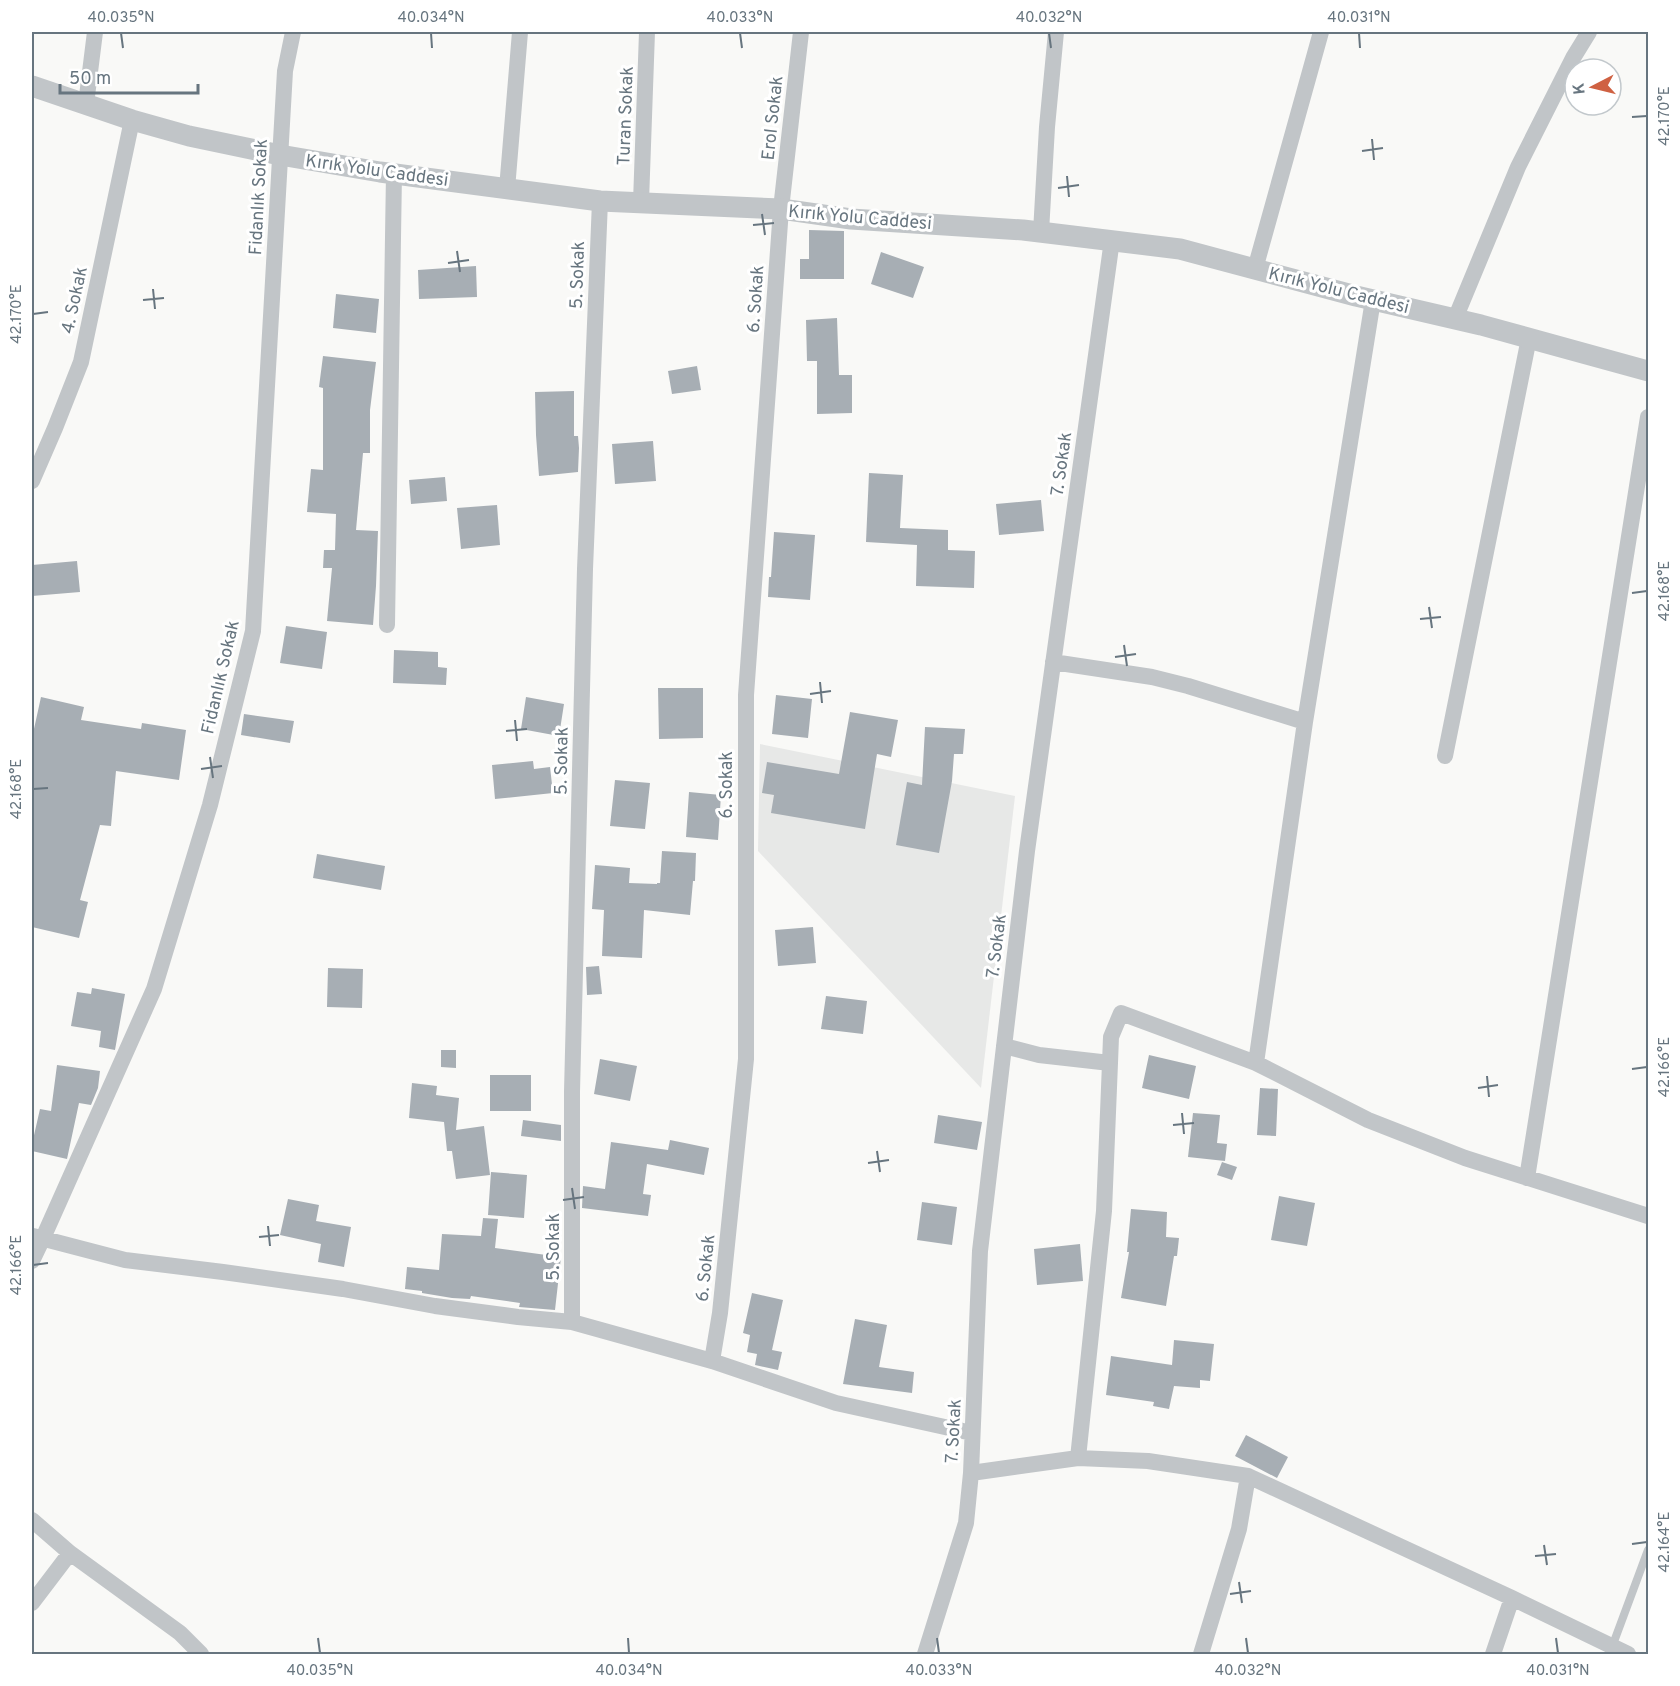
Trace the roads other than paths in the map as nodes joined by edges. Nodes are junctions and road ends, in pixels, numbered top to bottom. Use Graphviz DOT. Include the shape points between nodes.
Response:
graph roads {
  1 [pos="95,32"];
  2 [pos="293,32"];
  3 [pos="520,32"];
  4 [pos="647,32"];
  5 [pos="801,32"];
  6 [pos="1056,32"];
  7 [pos="1321,32"];
  8 [pos="1589,32"];
  9 [pos="32,87"];
  10 [pos="86,104"];
  11 [pos="132,120"];
  12 [pos="280,155"];
  13 [pos="394,173"];
  14 [pos="507,189"];
  15 [pos="600,201"];
  16 [pos="641,202"];
  17 [pos="781,209"];
  18 [pos="1041,232"];
  19 [pos="1112,240"];
  20 [pos="1256,269"];
  21 [pos="1373,300"];
  22 [pos="1455,319"];
  23 [pos="1528,338"];
  24 [pos="1648,371"];
  25 [pos="1648,417"];
  26 [pos="32,481"];
  27 [pos="387,625"];
  28 [pos="1053,662"];
  29 [pos="1305,722"];
  30 [pos="1445,756"];
  31 [pos="1004,1046"];
  32 [pos="1110,1063"];
  33 [pos="1256,1063"];
  34 [pos="1527,1178"];
  35 [pos="1648,1216"];
  36 [pos="37,1237"];
  37 [pos="32,1260"];
  38 [pos="572,1322"];
  39 [pos="712,1360"];
  40 [pos="972,1433"];
  41 [pos="1078,1458"];
  42 [pos="970,1473"];
  43 [pos="1248,1476"];
  44 [pos="32,1520"];
  45 [pos="1648,1550"];
  46 [pos="70,1553"];
  47 [pos="1512,1598"];
  48 [pos="32,1603"];
  49 [pos="1612,1647"];
  50 [pos="201,1654"];
  51 [pos="925,1654"];
  52 [pos="1201,1654"];
  53 [pos="1493,1654"];
  54 [pos="1628,1654"];
  1 -- 10 [label="street"];
  2 -- 12 [label="street, Fidanlık Sokak" via="285,71"];
  3 -- 14 [label="street"];
  4 -- 16 [label="street, Turan Sokak"];
  5 -- 17 [label="street, Erol Sokak"];
  6 -- 18 [label="street"];
  7 -- 20 [label="street"];
  8 -- 22 [label="street" via="1518,167"];
  9 -- 10 [label="street, Kırık Yolu Caddesi"];
  10 -- 11 [label="street, Kırık Yolu Caddesi"];
  11 -- 12 [label="street, Kırık Yolu Caddesi"];
  11 -- 26 [label="street, 4. Sokak" via="81,362"];
  12 -- 13 [label="street, Kırık Yolu Caddesi"];
  12 -- 36 [label="street, Fidanlık Sokak" via="253,631 210,805 154,989"];
  13 -- 14 [label="street, Kırık Yolu Caddesi"];
  13 -- 27 [label="street"];
  14 -- 15 [label="street, Kırık Yolu Caddesi"];
  15 -- 16 [label="street, Kırık Yolu Caddesi"];
  15 -- 38 [label="street, 5. Sokak" via="585,569 572,1092"];
  16 -- 17 [label="street, Kırık Yolu Caddesi"];
  17 -- 18 [label="street, Kırık Yolu Caddesi" via="851,219"];
  17 -- 39 [label="street, 6. Sokak" via="746,695 746,1059"];
  18 -- 19 [label="street, Kırık Yolu Caddesi"];
  19 -- 20 [label="street, Kırık Yolu Caddesi" via="1180,249"];
  19 -- 28 [label="street, 7. Sokak"];
  20 -- 21 [label="street, Kırık Yolu Caddesi"];
  21 -- 22 [label="street, Kırık Yolu Caddesi"];
  21 -- 29 [label="street"];
  22 -- 23 [label="street, Kırık Yolu Caddesi"];
  23 -- 24 [label="street, Kırık Yolu Caddesi"];
  23 -- 30 [label="street"];
  25 -- 34 [label="street"];
  28 -- 29 [label="street" via="1152,677"];
  28 -- 31 [label="street, 7. Sokak"];
  29 -- 33 [label="street"];
  31 -- 32 [label="street" via="1039,1055"];
  31 -- 40 [label="street, 7. Sokak" via="980,1251"];
  32 -- 33 [label="street" via="1111,1037 1121,1013"];
  32 -- 41 [label="street" via="1104,1212"];
  33 -- 34 [label="street" via="1368,1120"];
  34 -- 35 [label="street"];
  36 -- 37 [label="street, Fidanlık Sokak"];
  36 -- 38 [label="street" via="125,1260 332,1287 447,1308"];
  38 -- 39 [label="street"];
  39 -- 40 [label="street" via="836,1403"];
  40 -- 42 [label="street, 7. Sokak"];
  41 -- 42 [label="street"];
  41 -- 43 [label="street" via="1148,1461"];
  42 -- 51 [label="street, 7. Sokak" via="966,1523"];
  43 -- 47 [label="street"];
  43 -- 52 [label="street" via="1239,1529"];
  44 -- 46 [label="street"];
  45 -- 49 [label="lane"];
  46 -- 48 [label="street"];
  46 -- 50 [label="street" via="180,1633"];
  47 -- 49 [label="street"];
  47 -- 53 [label="street"];
  49 -- 54 [label="street"];
}
